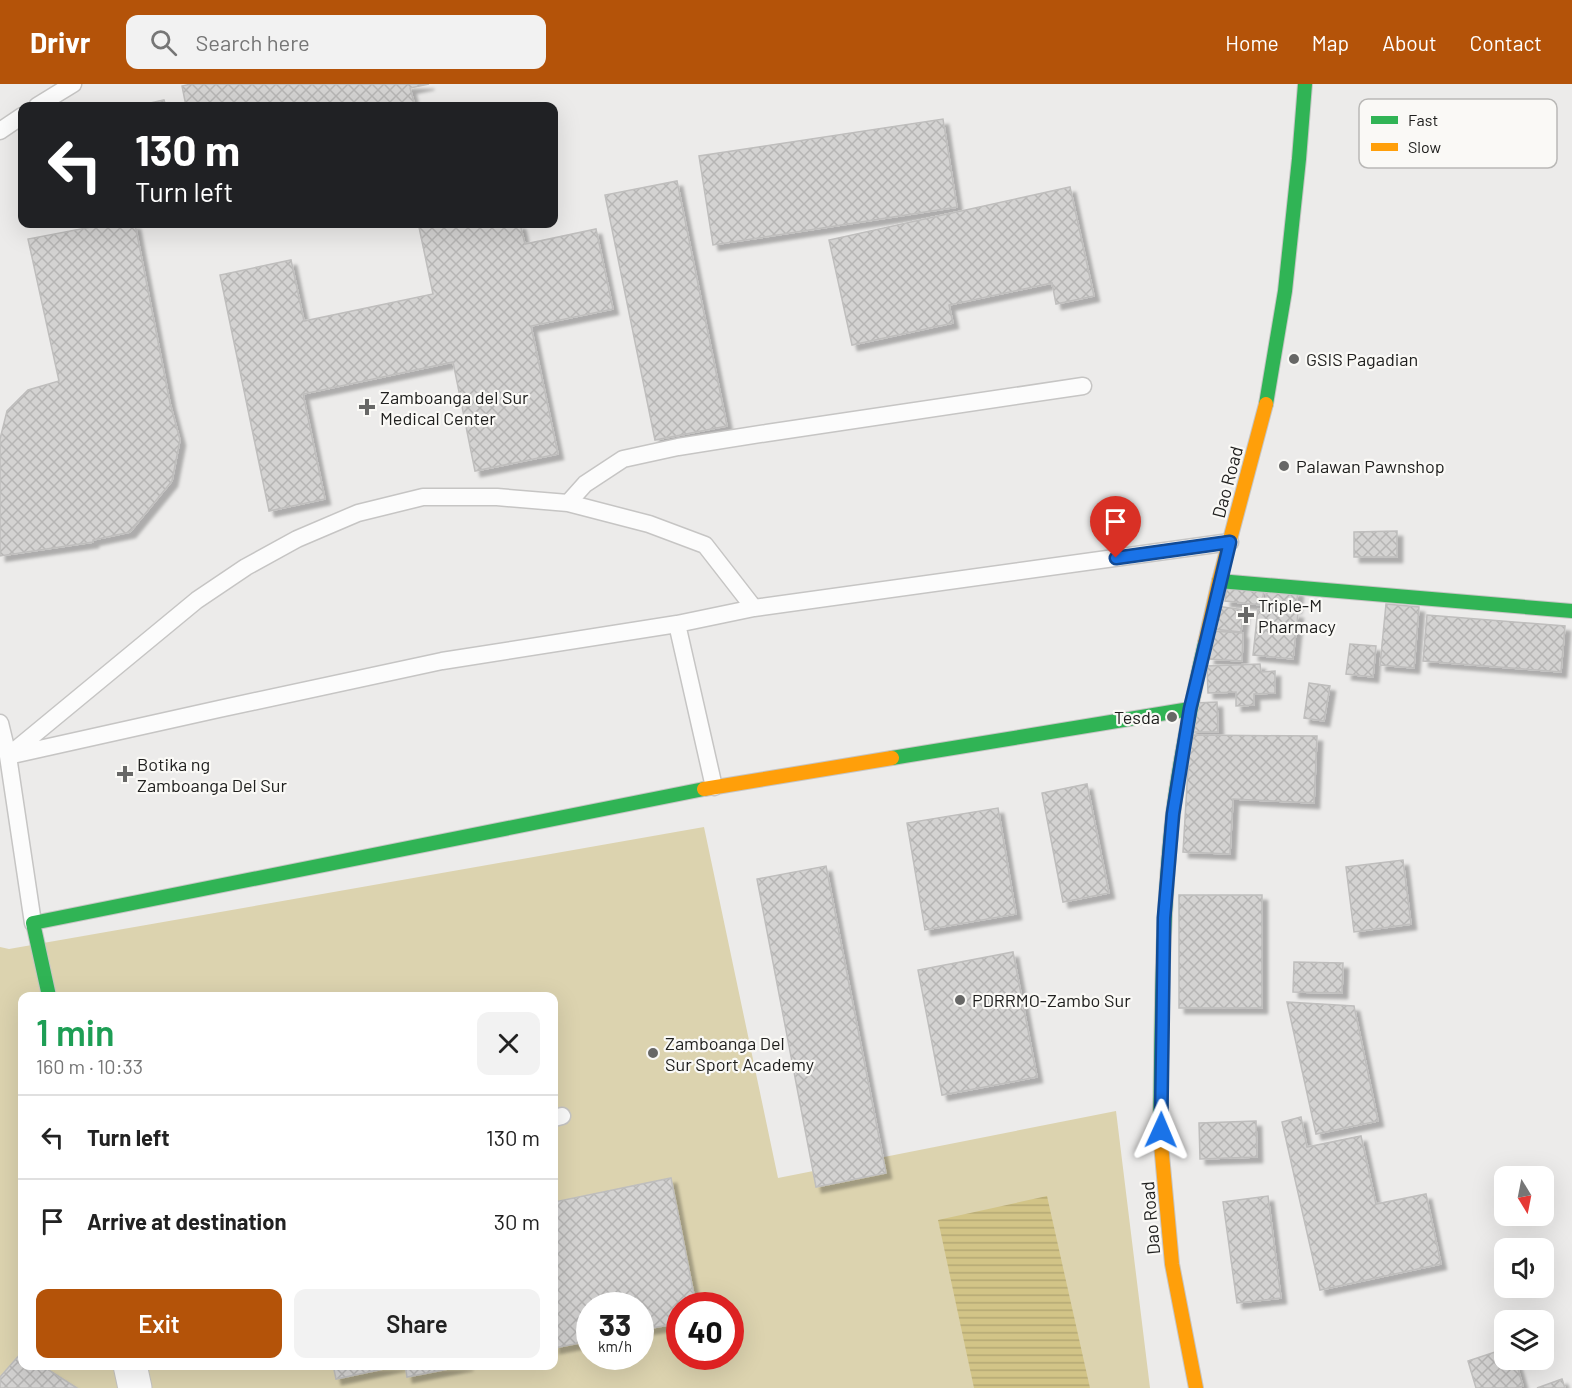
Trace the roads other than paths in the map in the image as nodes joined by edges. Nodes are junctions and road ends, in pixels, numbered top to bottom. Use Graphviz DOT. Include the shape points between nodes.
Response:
graph roads {
  1 [pos="73,84"];
  2 [pos="1305,84"];
  3 [pos="44,102"];
  4 [pos="18,119"];
  5 [pos="0,131"];
  6 [pos="1083,386"];
  7 [pos="568,503"];
  8 [pos="1230,542"];
  9 [pos="1219,581"];
  10 [pos="754,608"];
  11 [pos="1572,611"];
  12 [pos="677,624"];
  13 [pos="1190,709"];
  14 [pos="0,723"];
  15 [pos="8,756"];
  16 [pos="714,787"];
  17 [pos="33,923"];
  18 [pos="48,992"];
  19 [pos="131,1370"];
  20 [pos="135,1388"];
  21 [pos="1196,1388"];
  1 -- 3 [label="lane"];
  2 -- 8 [label="street, Dao Road" via="1285,291 1266,404"];
  4 -- 5 [label="lane"];
  6 -- 7 [label="lane" via="678,447 623,459 585,484"];
  7 -- 10 [label="lane" via="649,524 705,545"];
  7 -- 15 [label="lane" via="497,497 423,497 358,513 297,539 197,600"];
  8 -- 9 [label="street, Dao Road"];
  8 -- 10 [label="lane"];
  9 -- 11 [label="street"];
  9 -- 13 [label="street, Dao Road"];
  10 -- 12 [label="lane"];
  12 -- 15 [label="lane" via="442,661"];
  12 -- 16 [label="lane"];
  13 -- 16 [label="street"];
  13 -- 21 [label="street, Dao Road" via="1173,814 1164,918 1161,1130 1172,1264"];
  14 -- 15 [label="lane"];
  15 -- 17 [label="lane"];
  16 -- 17 [label="street"];
  17 -- 18 [label="street"];
  19 -- 20 [label="street"];
}
